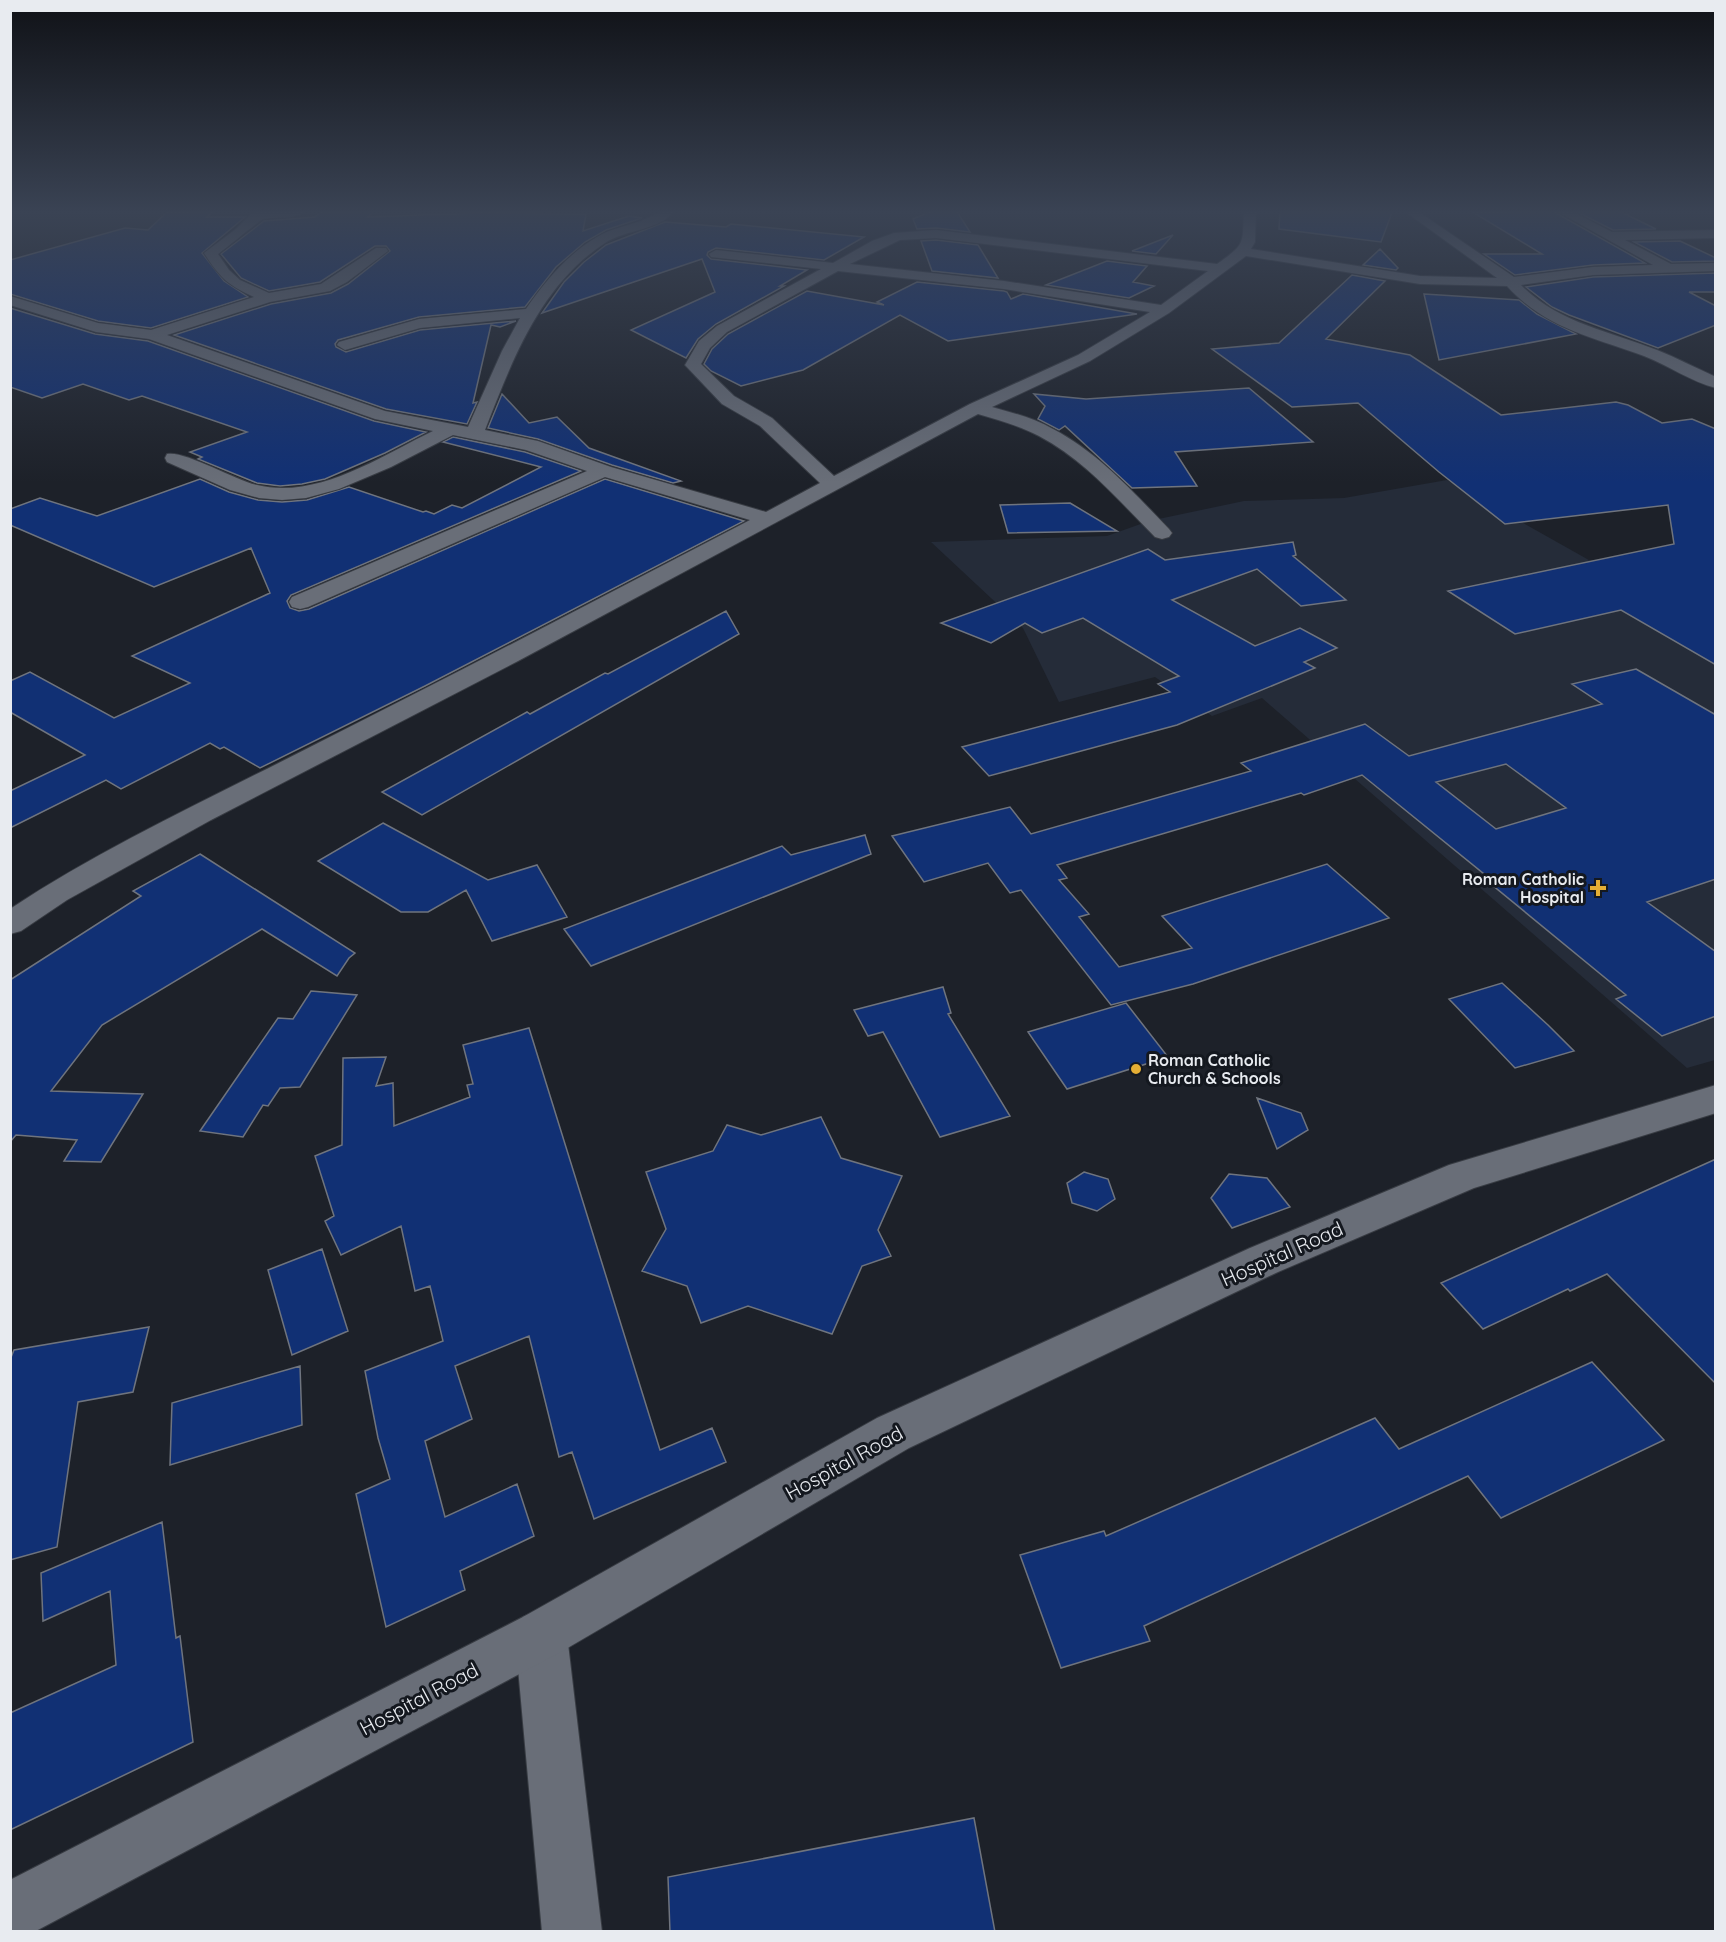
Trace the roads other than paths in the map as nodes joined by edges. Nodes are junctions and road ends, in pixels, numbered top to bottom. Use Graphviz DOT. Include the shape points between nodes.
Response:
graph roads {
  1 [pos="12,301"];
  2 [pos="259,301"];
  3 [pos="539,301"];
  4 [pos="775,301"];
  5 [pos="1104,301"];
  6 [pos="1177,301"];
  7 [pos="1531,301"];
  8 [pos="1164,310"];
  9 [pos="47,312"];
  10 [pos="529,313"];
  11 [pos="24,318"];
  12 [pos="152,335"];
  13 [pos="345,345"];
  14 [pos="1716,382"];
  15 [pos="976,408"];
  16 [pos="452,428"];
  17 [pos="475,432"];
  18 [pos="174,458"];
  19 [pos="604,471"];
  20 [pos="832,484"];
  21 [pos="769,519"];
  22 [pos="1162,532"];
  23 [pos="300,602"];
  24 [pos="10,924"];
  25 [pos="1716,1099"];
  26 [pos="541,1635"];
  27 [pos="10,1912"];
  28 [pos="572,1932"];
  1 -- 9 [label="street"];
  2 -- 12 [label="street"];
  3 -- 10 [label="street"];
  4 -- 20 [label="street" via="722,329 697,351 693,364 728,400 766,422"];
  5 -- 8 [label="street"];
  6 -- 8 [label="street"];
  7 -- 14 [label="street" via="1559,321 1651,353"];
  8 -- 15 [label="street" via="1084,358"];
  9 -- 11 [label="street"];
  9 -- 12 [label="street" via="96,327"];
  10 -- 13 [label="street" via="419,324"];
  10 -- 17 [label="street"];
  12 -- 16 [label="street" via="381,415"];
  15 -- 20 [label="street"];
  15 -- 22 [label="street" via="1026,423 1062,441"];
  16 -- 17 [label="street"];
  16 -- 18 [label="street" via="337,483 303,493 261,493"];
  17 -- 19 [label="street" via="531,445"];
  19 -- 21 [label="street"];
  19 -- 23 [label="street"];
  20 -- 21 [label="street"];
  21 -- 24 [label="street" via="201,814 56,892"];
  25 -- 26 [label="street, Hospital Road" via="1463,1176 1264,1260 893,1433"];
  26 -- 27 [label="street, Hospital Road"];
  26 -- 28 [label="street"];
}
